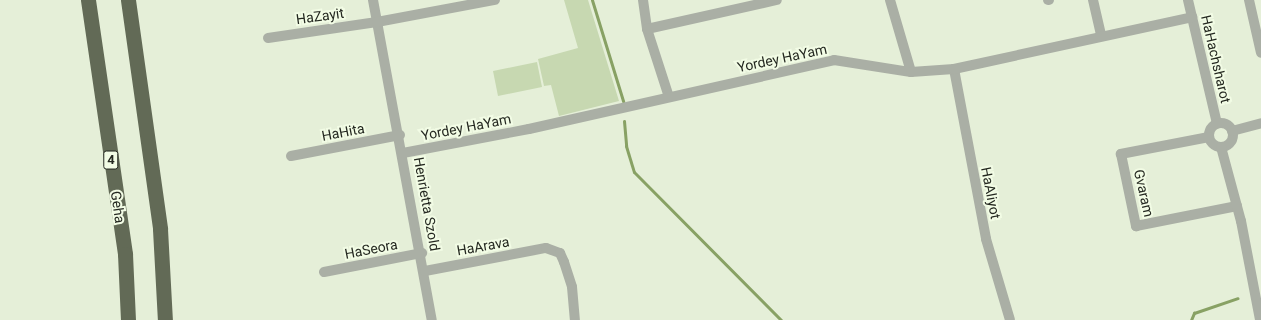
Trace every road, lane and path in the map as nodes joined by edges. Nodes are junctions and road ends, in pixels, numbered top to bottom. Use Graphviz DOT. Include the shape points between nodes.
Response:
graph roads {
  1 [pos="88,0"];
  2 [pos="128,0"];
  3 [pos="373,0"];
  4 [pos="495,0"];
  5 [pos="643,0"];
  6 [pos="776,0"];
  7 [pos="890,0"];
  8 [pos="1093,0"];
  9 [pos="1188,0"];
  10 [pos="1249,0"];
  11 [pos="1192,17"];
  12 [pos="377,22"];
  13 [pos="1258,27"];
  14 [pos="647,29"];
  15 [pos="1101,36"];
  16 [pos="268,38"];
  17 [pos="1261,53"];
  18 [pos="954,69"];
  19 [pos="911,72"];
  20 [pos="669,97"];
  21 [pos="1217,124"];
  22 [pos="1261,124"];
  23 [pos="1232,131"];
  24 [pos="400,135"];
  25 [pos="1209,137"];
  26 [pos="1221,146"];
  27 [pos="403,153"];
  28 [pos="292,156"];
  29 [pos="1237,206"];
  30 [pos="422,253"];
  31 [pos="425,271"];
  32 [pos="324,272"];
  33 [pos="128,320"];
  34 [pos="166,320"];
  35 [pos="432,320"];
  36 [pos="575,320"];
  37 [pos="1010,320"];
  38 [pos="1260,320"];
  1 -- 33 [label="highway, Geha / 4" via="125,254"];
  2 -- 34 [label="highway" via="160,229"];
  3 -- 12 [label="street, Henrietta Szold"];
  4 -- 12 [label="street, HaZayit"];
  5 -- 14 [label="street"];
  6 -- 14 [label="street"];
  7 -- 19 [label="street"];
  8 -- 15 [label="street"];
  9 -- 11 [label="street, HaHachsharot"];
  10 -- 13 [label="street"];
  11 -- 15 [label="street, Yordey HaYam"];
  11 -- 21 [label="street, HaHachsharot"];
  12 -- 16 [label="street, HaZayit"];
  12 -- 24 [label="street, Henrietta Szold"];
  13 -- 17 [label="street"];
  14 -- 20 [label="street"];
  15 -- 18 [label="street, Yordey HaYam"];
  18 -- 19 [label="street, Yordey HaYam"];
  18 -- 37 [label="street, HaAliyot" via="986,239"];
  19 -- 20 [label="street, Yordey HaYam" via="834,60"];
  20 -- 27 [label="street, Yordey HaYam" via="529,129"];
  21 -- 23 [label="street" via="1227,125"];
  21 -- 25 [label="street" via="1210,129"];
  22 -- 23 [label="street"];
  23 -- 26 [label="street" via="1231,140"];
  24 -- 27 [label="street, Henrietta Szold"];
  24 -- 28 [label="street, HaHita"];
  25 -- 26 [label="street" via="1212,143"];
  25 -- 29 [label="street, Gvaram" via="1121,154 1136,226"];
  26 -- 29 [label="street"];
  27 -- 30 [label="street, Henrietta Szold"];
  29 -- 38 [label="street"];
  30 -- 31 [label="street, Henrietta Szold"];
  30 -- 32 [label="street, HaSeora"];
  31 -- 35 [label="street, Henrietta Szold"];
  31 -- 36 [label="street, HaArava" via="546,248 560,253 564,262 572,287"];
}
